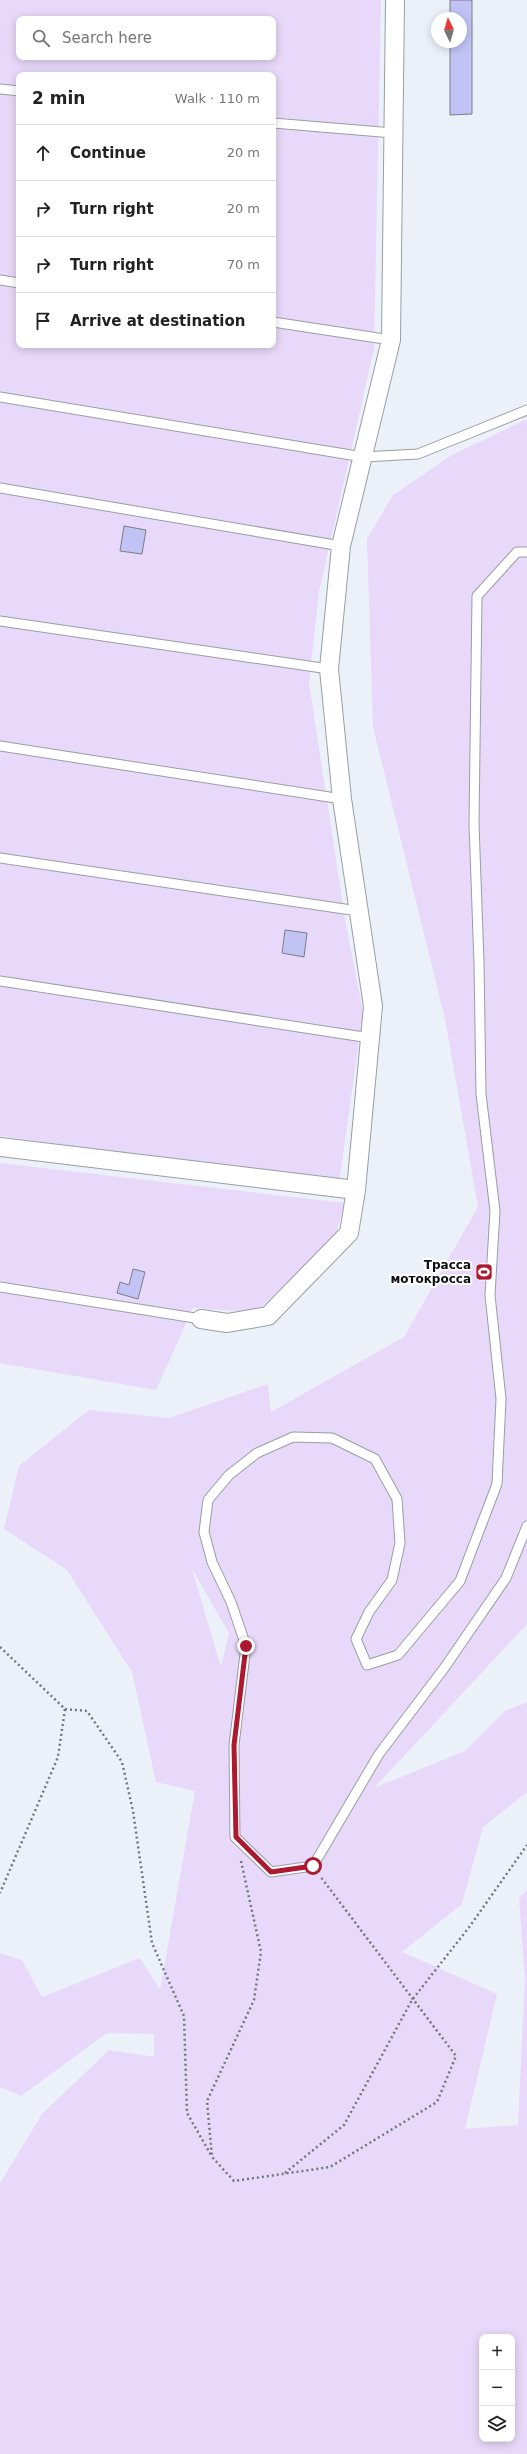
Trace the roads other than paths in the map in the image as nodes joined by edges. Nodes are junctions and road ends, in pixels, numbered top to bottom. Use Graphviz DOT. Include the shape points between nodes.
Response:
graph roads {
  1 [pos="395,0"];
  2 [pos="0,89"];
  3 [pos="16,91"];
  4 [pos="276,124"];
  5 [pos="394,133"];
  6 [pos="0,280"];
  7 [pos="16,283"];
  8 [pos="276,322"];
  9 [pos="391,340"];
  10 [pos="0,397"];
  11 [pos="527,410"];
  12 [pos="363,457"];
  13 [pos="0,488"];
  14 [pos="341,546"];
  15 [pos="527,552"];
  16 [pos="0,621"];
  17 [pos="328,669"];
  18 [pos="0,746"];
  19 [pos="342,799"];
  20 [pos="0,858"];
  21 [pos="358,911"];
  22 [pos="0,981"];
  23 [pos="370,1038"];
  24 [pos="0,1147"];
  25 [pos="356,1190"];
  26 [pos="0,1287"];
  27 [pos="201,1319"];
  28 [pos="527,1526"];
  1 -- 5 [label="street"];
  2 -- 3 [label="lane"];
  4 -- 5 [label="lane"];
  5 -- 9 [label="street"];
  6 -- 7 [label="lane"];
  8 -- 9 [label="lane"];
  9 -- 12 [label="street"];
  10 -- 12 [label="lane"];
  11 -- 12 [label="lane" via="418,454"];
  12 -- 14 [label="street"];
  13 -- 14 [label="lane"];
  14 -- 17 [label="street"];
  15 -- 28 [label="lane" via="517,552 477,596 474,824 480,963 481,1094 495,1211 490,1295 500,1399 497,1484 460,1580 398,1655 367,1664 356,1639 369,1612 392,1580 400,1542 397,1499 375,1458 332,1438 293,1437 257,1453 229,1475 208,1500 204,1532 212,1562 231,1602 246,1646 234,1745 236,1837 271,1872 313,1866 379,1754 445,1666 506,1578"];
  16 -- 17 [label="lane"];
  17 -- 19 [label="street"];
  18 -- 19 [label="lane"];
  19 -- 21 [label="street"];
  20 -- 21 [label="lane"];
  21 -- 23 [label="street" via="373,1006"];
  22 -- 23 [label="lane"];
  23 -- 25 [label="street"];
  24 -- 25 [label="street"];
  25 -- 27 [label="street" via="349,1233 268,1316 227,1323"];
  26 -- 27 [label="lane"];
}
